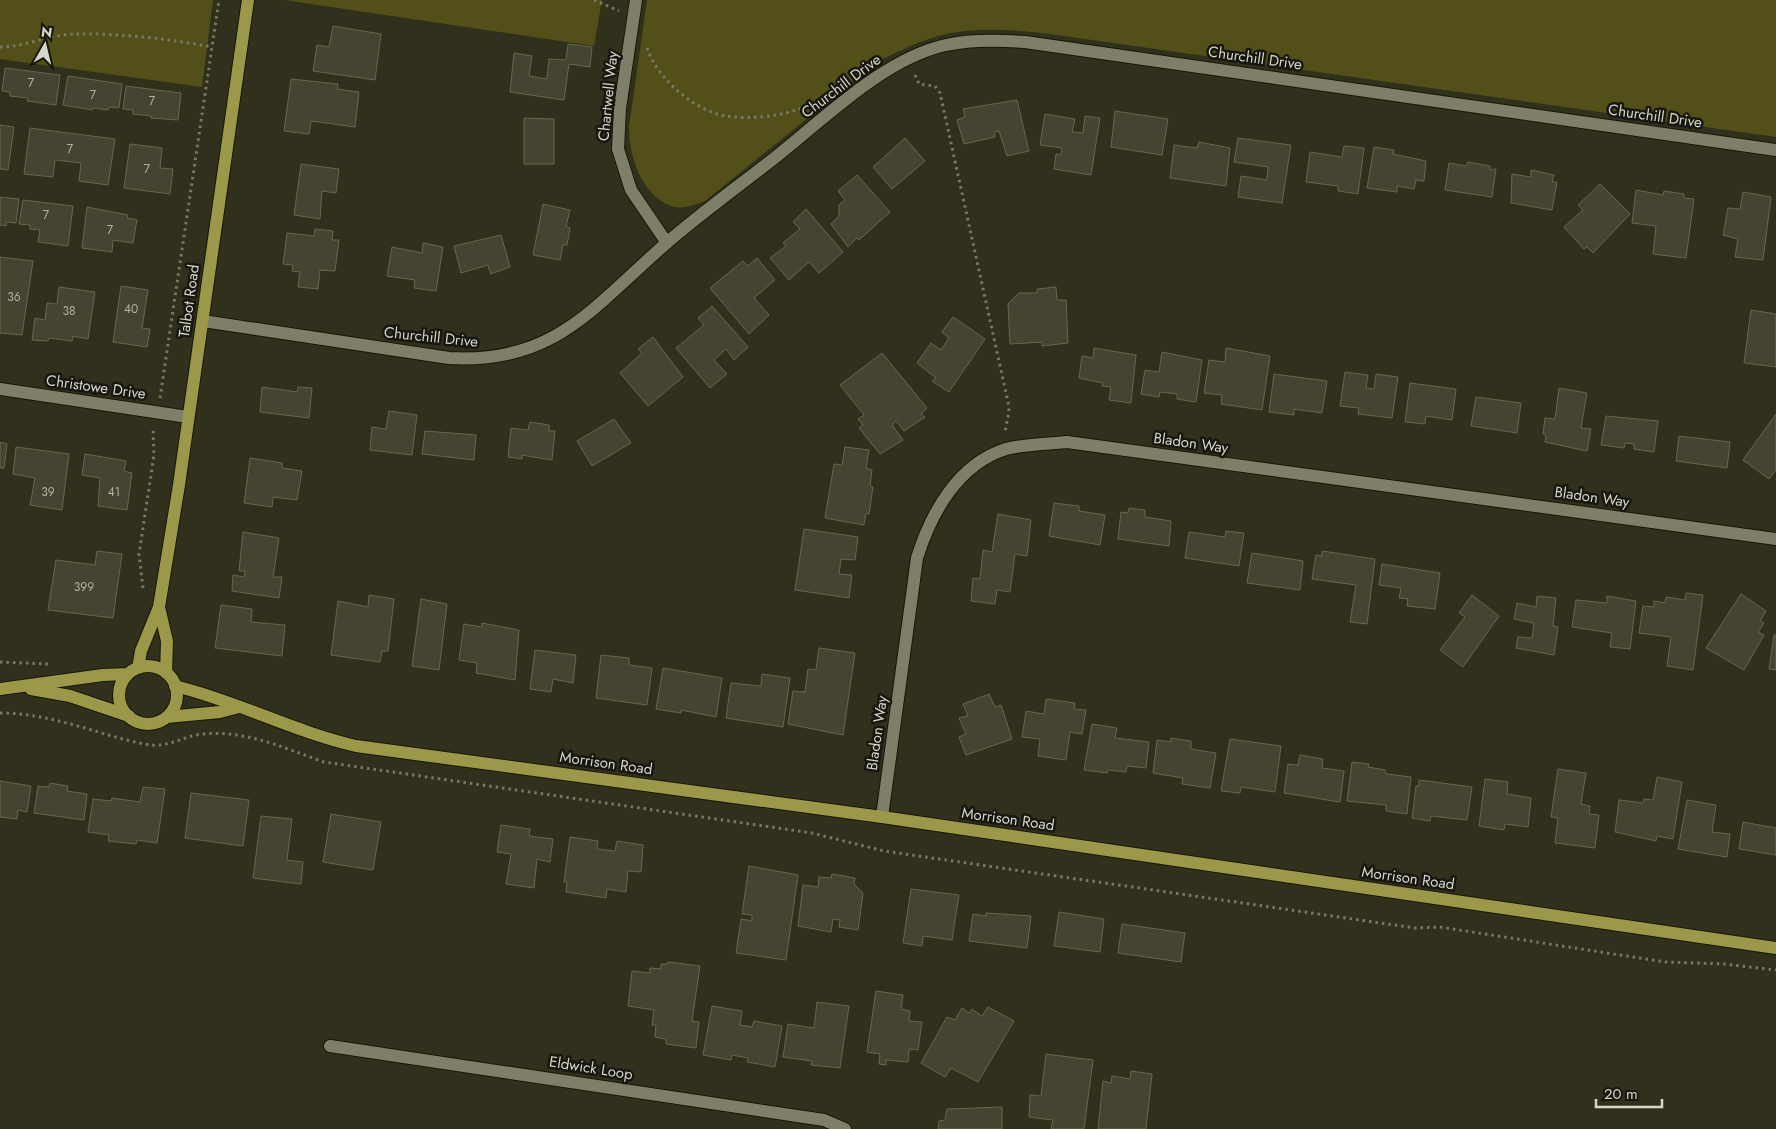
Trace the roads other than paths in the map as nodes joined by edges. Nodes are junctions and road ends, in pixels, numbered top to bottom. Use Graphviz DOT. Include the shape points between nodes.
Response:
graph roads {
  1 [pos="248,0"];
  2 [pos="636,0"];
  3 [pos="1776,150"];
  4 [pos="667,243"];
  5 [pos="203,321"];
  6 [pos="0,389"];
  7 [pos="188,417"];
  8 [pos="1776,539"];
  9 [pos="159,607"];
  10 [pos="133,671"];
  11 [pos="166,673"];
  12 [pos="175,686"];
  13 [pos="21,687"];
  14 [pos="0,689"];
  15 [pos="239,707"];
  16 [pos="129,716"];
  17 [pos="167,717"];
  18 [pos="882,817"];
  19 [pos="1776,948"];
  20 [pos="330,1046"];
  21 [pos="845,1129"];
  1 -- 5 [label="main road, Talbot Road"];
  2 -- 4 [label="street, Chartwell Way" via="620,108 618,149 631,190"];
  3 -- 4 [label="street, Churchill Drive" via="995,40 946,45 884,71"];
  4 -- 5 [label="street, Churchill Drive" via="572,326 541,345 500,357 477,360 449,358"];
  5 -- 7 [label="main road, Talbot Road"];
  6 -- 7 [label="street, Christowe Drive"];
  7 -- 9 [label="main road, Talbot Road"];
  8 -- 18 [label="street, Bladon Way" via="1067,442 1007,449 984,459 965,473 926,529 917,558"];
  9 -- 10 [label="main road, Talbot Road"];
  9 -- 11 [label="main road, Talbot Road" via="168,646"];
  10 -- 11 [label="main road" via="148,666"];
  10 -- 13 [label="main road"];
  10 -- 16 [label="main road" via="121,684 119,695"];
  11 -- 12 [label="main road"];
  12 -- 15 [label="main road, Morrison Road"];
  12 -- 17 [label="main road" via="177,697"];
  13 -- 14 [label="main road"];
  13 -- 16 [label="main road" via="70,696"];
  15 -- 17 [label="main road"];
  15 -- 18 [label="main road, Morrison Road" via="356,746"];
  16 -- 17 [label="main road" via="148,724"];
  18 -- 19 [label="main road, Morrison Road"];
  20 -- 21 [label="street, Eldwick Loop" via="824,1120"];
}
